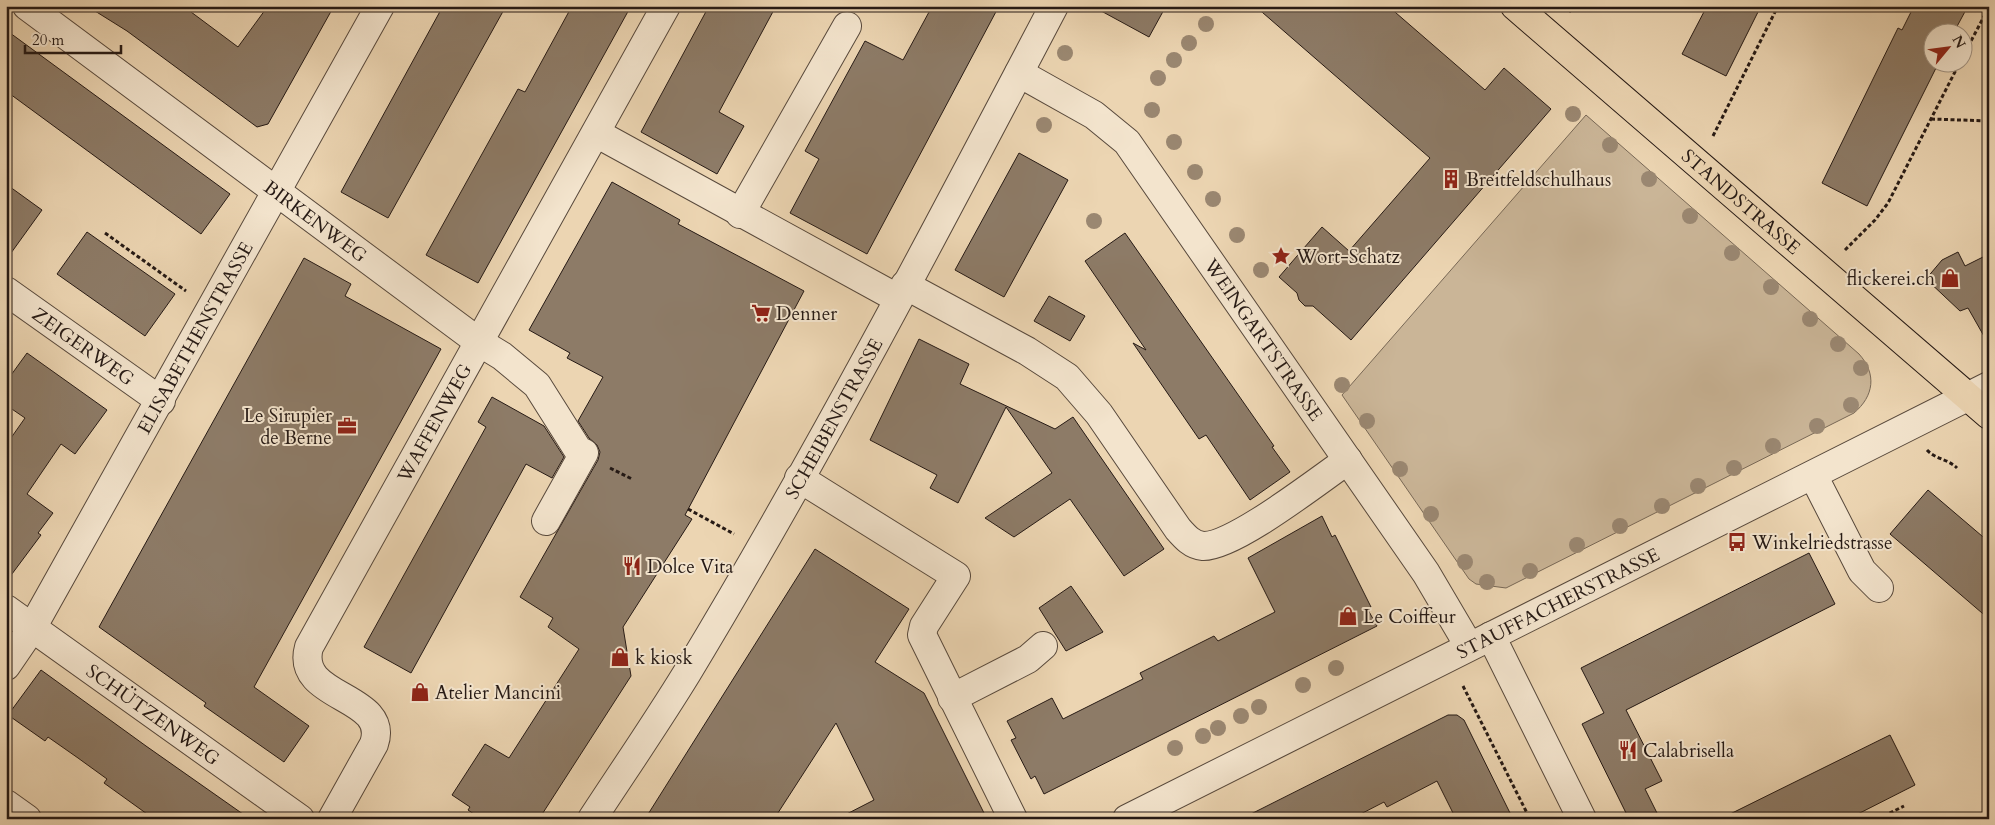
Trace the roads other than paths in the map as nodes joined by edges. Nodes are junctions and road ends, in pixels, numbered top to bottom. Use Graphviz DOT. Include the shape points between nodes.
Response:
graph roads {
  1 [pos="27,6"];
  2 [pos="380,6"];
  3 [pos="666,6"];
  4 [pos="1054,6"];
  5 [pos="1515,6"];
  6 [pos="847,26"];
  7 [pos="1019,73"];
  8 [pos="596,134"];
  9 [pos="276,192"];
  10 [pos="740,214"];
  11 [pos="6,291"];
  12 [pos="901,292"];
  13 [pos="479,342"];
  14 [pos="1978,391"];
  15 [pos="161,401"];
  16 [pos="1989,415"];
  17 [pos="1348,460"];
  18 [pos="1813,475"];
  19 [pos="799,478"];
  20 [pos="546,521"];
  21 [pos="1878,588"];
  22 [pos="6,609"];
  23 [pos="32,628"];
  24 [pos="1480,641"];
  25 [pos="1043,646"];
  26 [pos="6,666"];
  27 [pos="952,698"];
  28 [pos="6,804"];
  29 [pos="1145,815"];
  30 [pos="27,819"];
  31 [pos="300,819"];
  32 [pos="332,819"];
  33 [pos="592,819"];
  34 [pos="1013,819"];
  35 [pos="1582,819"];
  1 -- 9 [label="street, BIRKENWEG"];
  2 -- 9 [label="street, ELISABETHENSTRASSE"];
  3 -- 8 [label="street, WAFFENWEG"];
  4 -- 7 [label="street, SCHEIBENSTRASSE"];
  5 -- 14 [label="main road, STANDSTRASSE"];
  6 -- 10 [label="street"];
  7 -- 12 [label="street, SCHEIBENSTRASSE"];
  7 -- 17 [label="street, WEINGARTSTRASSE" via="1094,115 1127,142"];
  8 -- 10 [label="street"];
  8 -- 13 [label="street, WAFFENWEG"];
  9 -- 13 [label="street, BIRKENWEG"];
  9 -- 15 [label="street, ELISABETHENSTRASSE"];
  10 -- 12 [label="street"];
  11 -- 15 [label="street, ZEIGERWEG"];
  12 -- 17 [label="street" via="1027,351 1067,377 1099,414 1178,529 1186,539 1196,544 1212,545 1250,527"];
  12 -- 19 [label="street, SCHEIBENSTRASSE"];
  13 -- 20 [label="street, BIRKENWEG" via="537,385 578,450 584,453"];
  13 -- 32 [label="street, WAFFENWEG" via="308,652 308,663 317,680 367,713 376,727 374,744"];
  14 -- 16 [label="main road"];
  14 -- 18 [label="street, STAUFFACHERSTRASSE"];
  15 -- 23 [label="street, ELISABETHENSTRASSE"];
  17 -- 24 [label="street, WEINGARTSTRASSE" via="1426,573"];
  18 -- 21 [label="street" via="1862,571"];
  18 -- 24 [label="street, STAUFFACHERSTRASSE"];
  19 -- 27 [label="street" via="956,576 922,630 926,646"];
  19 -- 33 [label="street, SCHEIBENSTRASSE" via="686,675"];
  22 -- 23 [label="street, SCHÜTZENWEG"];
  23 -- 26 [label="street, ELISABETHENSTRASSE"];
  23 -- 31 [label="street, SCHÜTZENWEG"];
  24 -- 29 [label="street, STAUFFACHERSTRASSE"];
  24 -- 35 [label="street, WEINGARTSTRASSE"];
  25 -- 27 [label="street" via="1028,659"];
  27 -- 34 [label="street"];
  28 -- 30 [label="street"];
}
